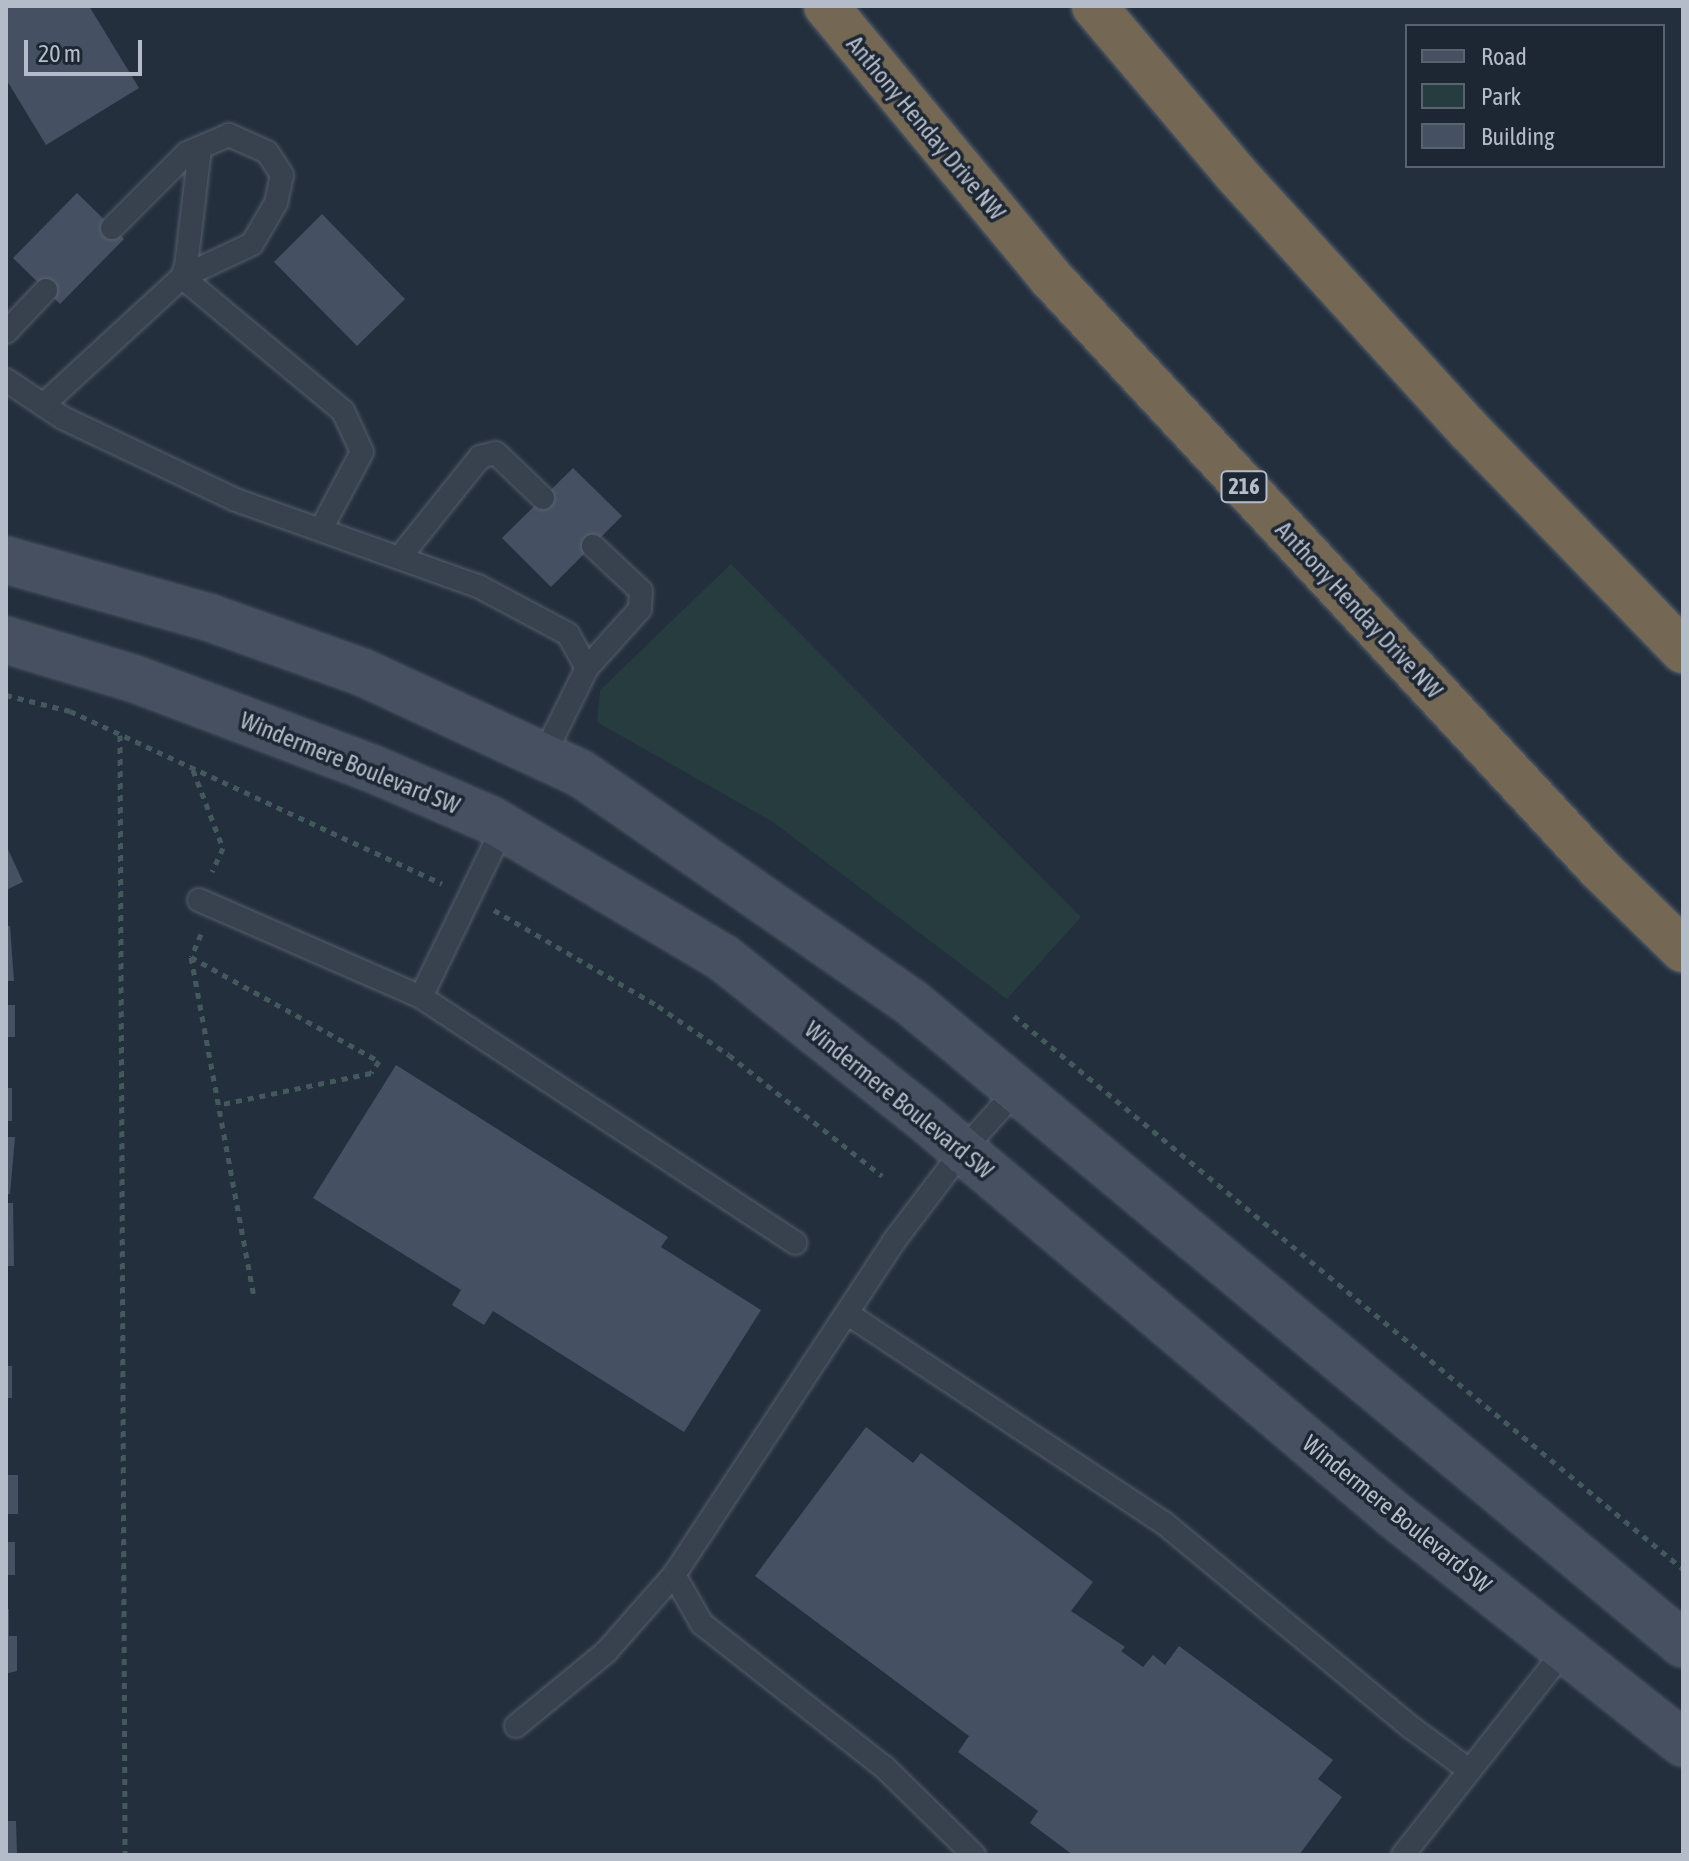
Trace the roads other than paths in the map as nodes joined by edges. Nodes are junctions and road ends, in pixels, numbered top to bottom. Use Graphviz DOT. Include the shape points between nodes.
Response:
graph roads {
  1 [pos="826,6"];
  2 [pos="1094,6"];
  3 [pos="200,148"];
  4 [pos="112,228"];
  5 [pos="182,277"];
  6 [pos="46,290"];
  7 [pos="6,332"];
  8 [pos="6,380"];
  9 [pos="43,405"];
  10 [pos="543,498"];
  11 [pos="321,529"];
  12 [pos="593,546"];
  13 [pos="400,557"];
  14 [pos="6,560"];
  15 [pos="6,640"];
  16 [pos="1683,651"];
  17 [pos="587,668"];
  18 [pos="543,757"];
  19 [pos="503,827"];
  20 [pos="199,900"];
  21 [pos="1683,950"];
  22 [pos="421,997"];
  23 [pos="1017,1090"];
  24 [pos="963,1150"];
  25 [pos="796,1243"];
  26 [pos="848,1314"];
  27 [pos="674,1575"];
  28 [pos="1683,1644"];
  29 [pos="1565,1650"];
  30 [pos="516,1726"];
  31 [pos="1683,1743"];
  32 [pos="1469,1770"];
  33 [pos="974,1855"];
  34 [pos="1403,1855"];
  1 -- 21 [label="highway, Anthony Henday Drive NW / 216" via="1050,277 1598,867"];
  2 -- 16 [label="highway" via="1235,173 1458,418"];
  3 -- 4 [label="lane" via="187,153"];
  3 -- 5 [label="lane"];
  3 -- 5 [label="lane" via="229,135 267,152 282,175 276,203 252,244"];
  5 -- 9 [label="lane"];
  5 -- 11 [label="lane" via="343,411 362,452"];
  6 -- 7 [label="lane"];
  8 -- 9 [label="lane"];
  9 -- 11 [label="lane" via="189,480"];
  10 -- 13 [label="lane" via="496,453 480,457"];
  11 -- 13 [label="lane"];
  12 -- 17 [label="lane" via="641,591 640,609"];
  13 -- 17 [label="lane" via="478,586 568,634"];
  14 -- 18 [label="main road" via="208,617 362,672"];
  15 -- 19 [label="main road, Windermere Boulevard SW" via="135,679 371,768"];
  17 -- 18 [label="lane"];
  18 -- 23 [label="main road" via="580,773 912,1003"];
  19 -- 22 [label="lane"];
  19 -- 24 [label="main road, Windermere Boulevard SW" via="722,957"];
  20 -- 22 [label="lane"];
  22 -- 25 [label="lane"];
  23 -- 24 [label="lane"];
  23 -- 28 [label="main road"];
  24 -- 26 [label="lane" via="894,1241"];
  24 -- 29 [label="main road, Windermere Boulevard SW" via="1393,1514"];
  26 -- 27 [label="lane"];
  26 -- 32 [label="lane" via="1164,1523"];
  27 -- 30 [label="lane" via="606,1652"];
  27 -- 33 [label="lane" via="702,1624 884,1767"];
  29 -- 31 [label="main road, Windermere Boulevard SW"];
  29 -- 32 [label="lane"];
  32 -- 34 [label="lane"];
}
